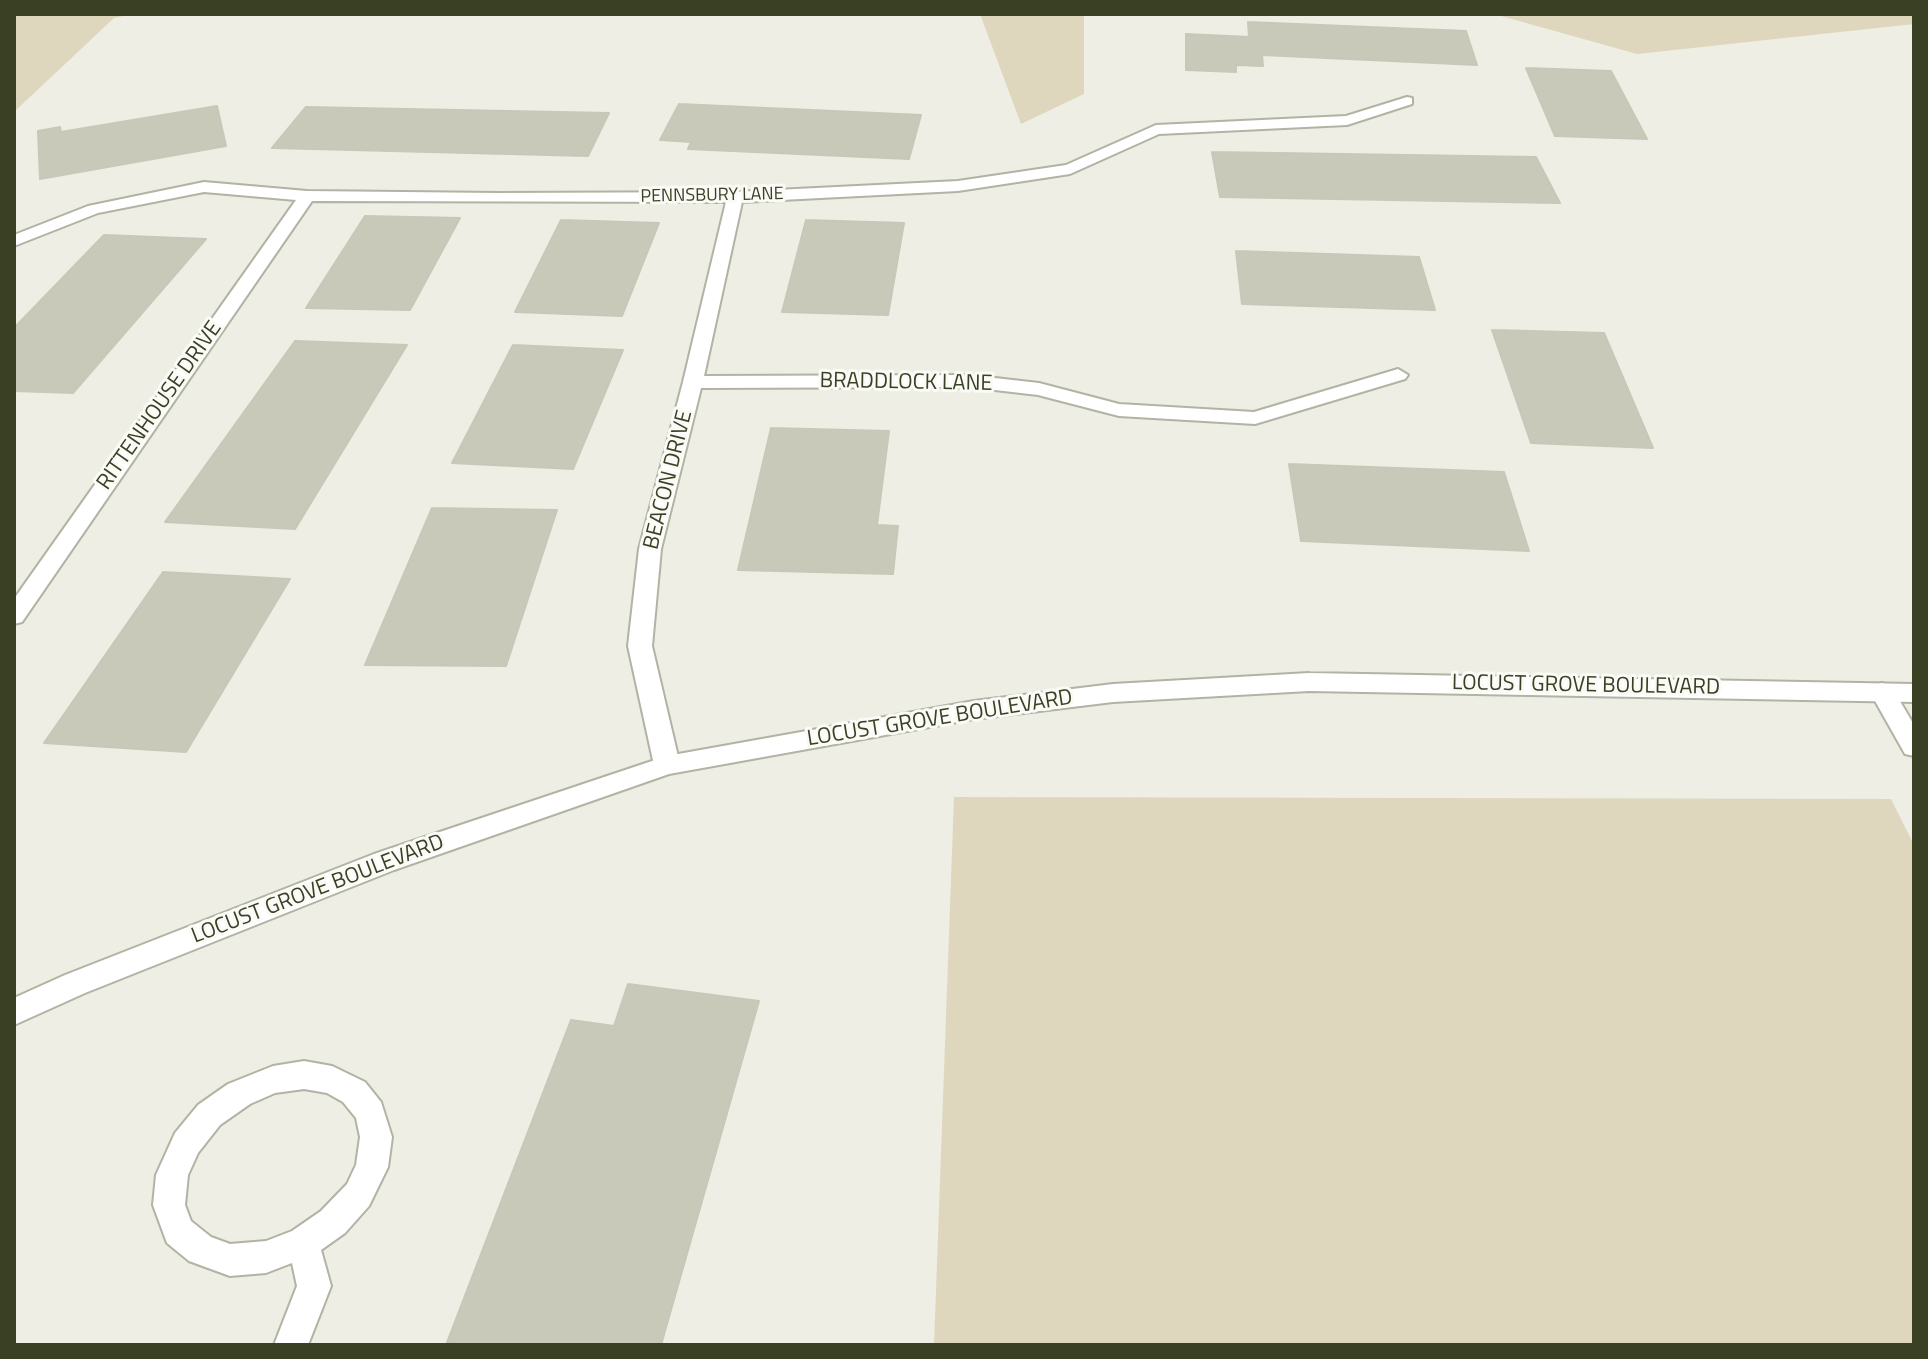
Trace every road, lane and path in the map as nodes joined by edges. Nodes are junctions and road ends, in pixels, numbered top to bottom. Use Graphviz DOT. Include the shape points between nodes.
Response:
graph roads {
  1 [pos="1407,101"];
  2 [pos="307,196"];
  3 [pos="735,197"];
  4 [pos="14,241"];
  5 [pos="1398,375"];
  6 [pos="693,382"];
  7 [pos="14,616"];
  8 [pos="1882,692"];
  9 [pos="1914,693"];
  10 [pos="1914,747"];
  11 [pos="667,765"];
  12 [pos="14,1012"];
  13 [pos="303,1243"];
  14 [pos="291,1345"];
  1 -- 3 [label="street, PENNSBURY LANE" via="1347,120 1156,130 1070,169 958,186"];
  2 -- 3 [label="street, PENNSBURY LANE"];
  2 -- 4 [label="street, PENNSBURY LANE" via="204,187 94,209"];
  2 -- 7 [label="street, RITTENHOUSE DRIVE"];
  3 -- 6 [label="street, BEACON DRIVE"];
  5 -- 6 [label="street, BRADDLOCK LANE" via="1255,418 1119,410 1039,389 969,381"];
  6 -- 11 [label="street, BEACON DRIVE" via="650,549 640,646"];
  8 -- 9 [label="street, LOCUST GROVE BOULEVARD"];
  8 -- 10 [label="street"];
  8 -- 11 [label="street, LOCUST GROVE BOULEVARD" via="1399,682 1185,688 974,710"];
  11 -- 12 [label="street, LOCUST GROVE BOULEVARD" via="384,862"];
  13 -- 13 [label="street" via="358,1195 372,1167 376,1137 370,1112 354,1092 332,1080 304,1075 239,1094 209,1115 186,1143 172,1175 169,1205 179,1232 201,1250 230,1260 266,1257"];
  13 -- 14 [label="street" via="314,1286"];
}
